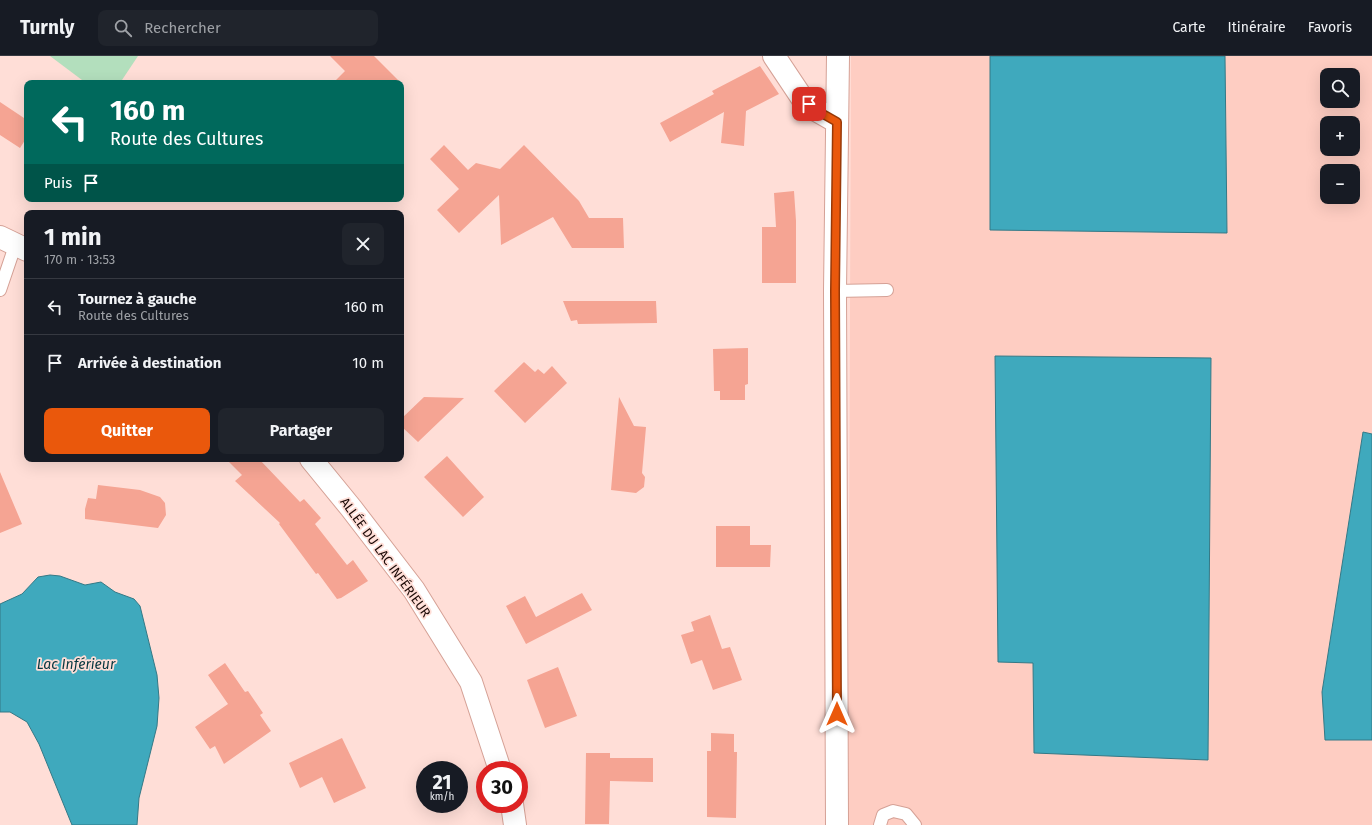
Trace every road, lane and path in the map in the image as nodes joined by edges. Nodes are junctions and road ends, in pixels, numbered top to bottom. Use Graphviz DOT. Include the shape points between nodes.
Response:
graph roads {
  1 [pos="774,56"];
  2 [pos="838,56"];
  3 [pos="837,122"];
  4 [pos="14,244"];
  5 [pos="0,290"];
  6 [pos="888,290"];
  7 [pos="835,291"];
  8 [pos="313,462"];
  9 [pos="497,761"];
  10 [pos="513,813"];
  11 [pos="514,825"];
  12 [pos="837,825"];
  13 [pos="880,825"];
  14 [pos="915,825"];
  1 -- 3 [label="street" via="802,98"];
  2 -- 3 [label="street"];
  3 -- 7 [label="street"];
  4 -- 5 [label="lane"];
  6 -- 7 [label="lane"];
  7 -- 12 [label="street"];
  8 -- 9 [label="street, ALLÉE DU LAC INFÉRIEUR" via="414,590 471,682"];
  10 -- 11 [label="street"];
  13 -- 14 [label="lane" via="883,814 893,811 906,814"];
}
